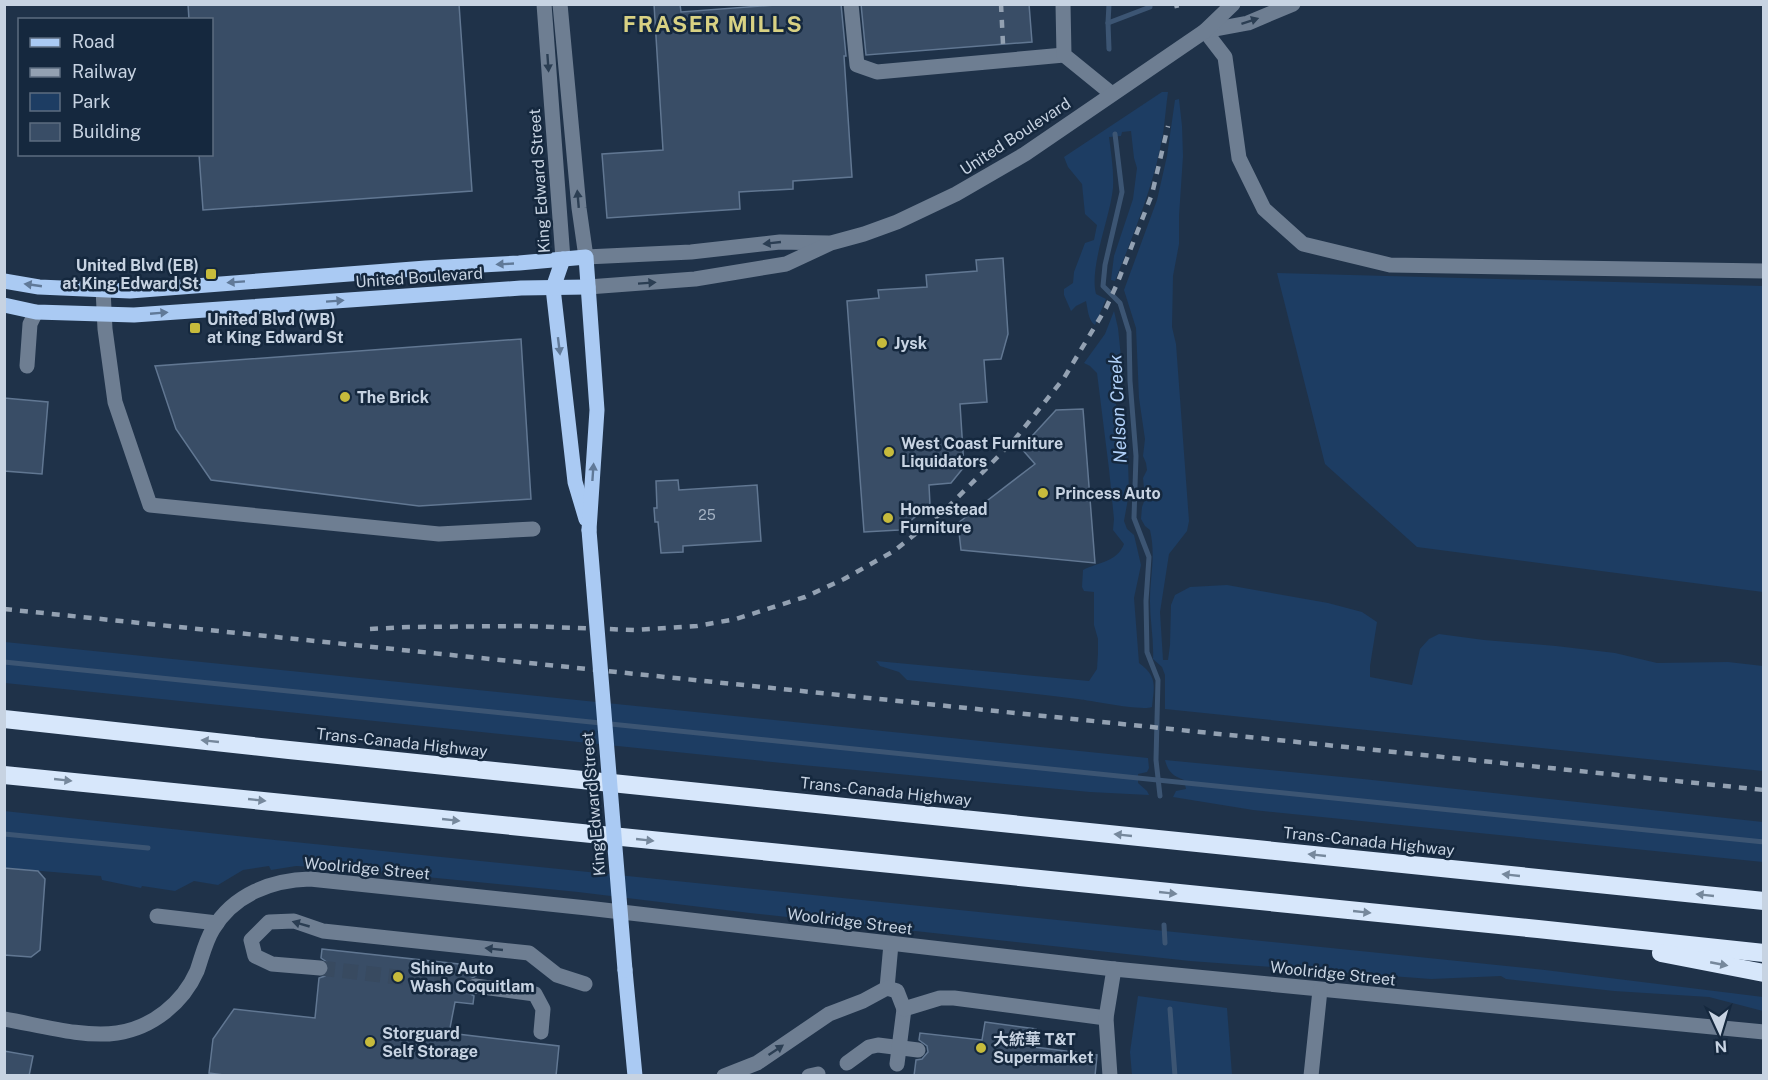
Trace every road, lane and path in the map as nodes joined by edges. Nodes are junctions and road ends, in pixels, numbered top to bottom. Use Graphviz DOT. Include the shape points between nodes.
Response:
graph roads {
  1 [pos="544,4"];
  2 [pos="560,4"];
  3 [pos="851,4"];
  4 [pos="1063,4"];
  5 [pos="1233,4"];
  6 [pos="1293,4"];
  7 [pos="1204,31"];
  8 [pos="1065,55"];
  9 [pos="1112,94"];
  10 [pos="831,243"];
  11 [pos="586,257"];
  12 [pos="563,259"];
  13 [pos="1764,271"];
  14 [pos="4,281"];
  15 [pos="588,287"];
  16 [pos="554,288"];
  17 [pos="103,289"];
  18 [pos="4,305"];
  19 [pos="36,312"];
  20 [pos="104,314"];
  21 [pos="27,366"];
  22 [pos="533,529"];
  23 [pos="589,530"];
  24 [pos="4,719"];
  25 [pos="4,774"];
  26 [pos="1764,901"];
  27 [pos="157,916"];
  28 [pos="217,923"];
  29 [pos="1538,929"];
  30 [pos="891,944"];
  31 [pos="1764,953"];
  32 [pos="320,968"];
  33 [pos="1114,969"];
  34 [pos="1764,973"];
  35 [pos="585,984"];
  36 [pos="475,986"];
  37 [pos="887,988"];
  38 [pos="1320,990"];
  39 [pos="904,1009"];
  40 [pos="1106,1018"];
  41 [pos="4,1019"];
  42 [pos="541,1032"];
  43 [pos="1764,1032"];
  44 [pos="899,1047"];
  45 [pos="918,1050"];
  46 [pos="847,1063"];
  47 [pos="897,1064"];
  48 [pos="635,1076"];
  49 [pos="724,1076"];
  50 [pos="1110,1076"];
  51 [pos="1311,1076"];
  1 -- 12 [label="street, King Edward Street, one-way"];
  11 -- 2 [label="street, King Edward Street, one-way"];
  3 -- 8 [label="street" via="857,65 877,72"];
  4 -- 8 [label="street"];
  5 -- 7 [label="street, United Boulevard"];
  7 -- 6 [label="street, United Boulevard, one-way" via="1248,23"];
  7 -- 9 [label="street, United Boulevard"];
  7 -- 13 [label="street" via="1225,57 1239,158 1264,209 1303,244 1390,265"];
  8 -- 9 [label="street"];
  9 -- 10 [label="street, United Boulevard" via="1025,154 956,194 897,222"];
  10 -- 11 [label="street, United Boulevard, one-way" via="780,242 691,252"];
  15 -- 10 [label="street, United Boulevard, one-way" via="751,271 786,264"];
  11 -- 12 [label="main road, United Boulevard"];
  11 -- 15 [label="main road, King Edward Street"];
  12 -- 16 [label="main road, King Edward Street"];
  12 -- 17 [label="main road, United Boulevard, one-way" via="130,291"];
  17 -- 14 [label="main road, United Boulevard, one-way"];
  15 -- 16 [label="main road, United Boulevard"];
  23 -- 15 [label="main road, King Edward Street, one-way" via="597,410"];
  20 -- 16 [label="main road, United Boulevard, one-way"];
  16 -- 23 [label="main road, King Edward Street, one-way" via="575,482"];
  17 -- 20 [label="street"];
  18 -- 19 [label="main road, United Boulevard"];
  19 -- 20 [label="main road, United Boulevard"];
  19 -- 21 [label="street" via="30,324"];
  20 -- 22 [label="street" via="115,402 150,505 439,534"];
  23 -- 48 [label="main road, King Edward Street, bridge"];
  26 -- 24 [label="highway, Trans-Canada Highway, one-way"];
  25 -- 29 [label="highway, one-way"];
  27 -- 28 [label="street"];
  28 -- 30 [label="street, Woolridge Street" via="258,889 310,879"];
  28 -- 41 [label="street, Woolridge Street" via="187,989 163,1013 142,1026 94,1034"];
  29 -- 31 [label="highway"];
  29 -- 34 [label="highway, one-way"];
  30 -- 33 [label="street, Woolridge Street"];
  30 -- 37 [label="street"];
  35 -- 32 [label="street, one-way" via="557,975 529,953 323,931 294,921 269,922 251,940 255,956 272,964"];
  33 -- 38 [label="street, Woolridge Street"];
  33 -- 40 [label="street"];
  36 -- 42 [label="street" via="535,994 543,1009"];
  37 -- 39 [label="street" via="897,991"];
  49 -- 37 [label="street, one-way" via="757,1062 829,1014"];
  38 -- 43 [label="street, Woolridge Street"];
  38 -- 51 [label="street"];
  39 -- 40 [label="street" via="940,998 954,998"];
  39 -- 44 [label="street"];
  40 -- 50 [label="street"];
  44 -- 45 [label="street"];
  44 -- 46 [label="street" via="869,1047"];
  44 -- 47 [label="street"];
}
